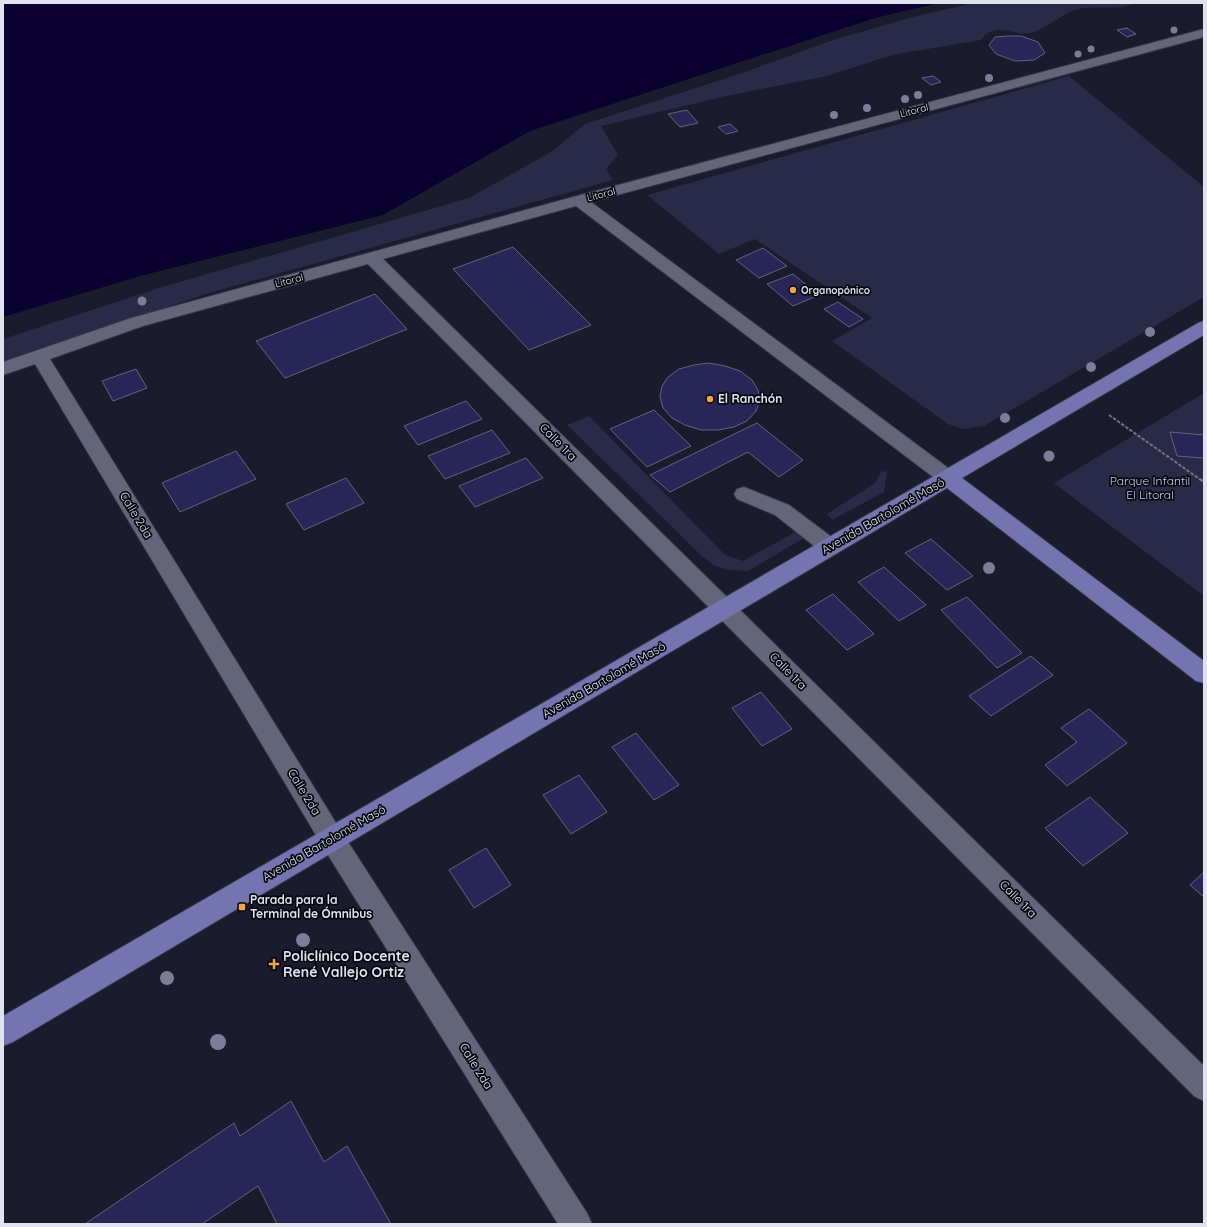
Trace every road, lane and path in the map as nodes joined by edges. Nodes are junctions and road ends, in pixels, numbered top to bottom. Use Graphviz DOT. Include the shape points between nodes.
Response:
graph roads {
  1 [pos="1204,33"];
  2 [pos="579,200"];
  3 [pos="371,257"];
  4 [pos="1204,327"];
  5 [pos="39,356"];
  6 [pos="3,369"];
  7 [pos="1084,398"];
  8 [pos="948,478"];
  9 [pos="1204,482"];
  10 [pos="744,494"];
  11 [pos="830,547"];
  12 [pos="726,608"];
  13 [pos="1204,674"];
  14 [pos="332,839"];
  15 [pos="3,1032"];
  16 [pos="1204,1086"];
  17 [pos="576,1224"];
  1 -- 2 [label="street, Litoral"];
  2 -- 3 [label="street, Litoral"];
  2 -- 8 [label="street"];
  3 -- 5 [label="street, Litoral" via="137,322"];
  3 -- 12 [label="street, Calle 1ra"];
  4 -- 7 [label="main road, Avenida Bartolomé Masó"];
  5 -- 6 [label="street, Litoral"];
  5 -- 14 [label="street, Calle 2da"];
  7 -- 8 [label="main road, Avenida Bartolomé Masó"];
  7 -- 9 [label="path"];
  8 -- 11 [label="main road, Avenida Bartolomé Masó"];
  8 -- 13 [label="main road"];
  10 -- 11 [label="street" via="782,510"];
  11 -- 12 [label="main road, Avenida Bartolomé Masó"];
  12 -- 14 [label="main road, Avenida Bartolomé Masó"];
  12 -- 16 [label="street, Calle 1ra"];
  14 -- 15 [label="main road, Avenida Bartolomé Masó"];
  14 -- 17 [label="street, Calle 2da"];
}
